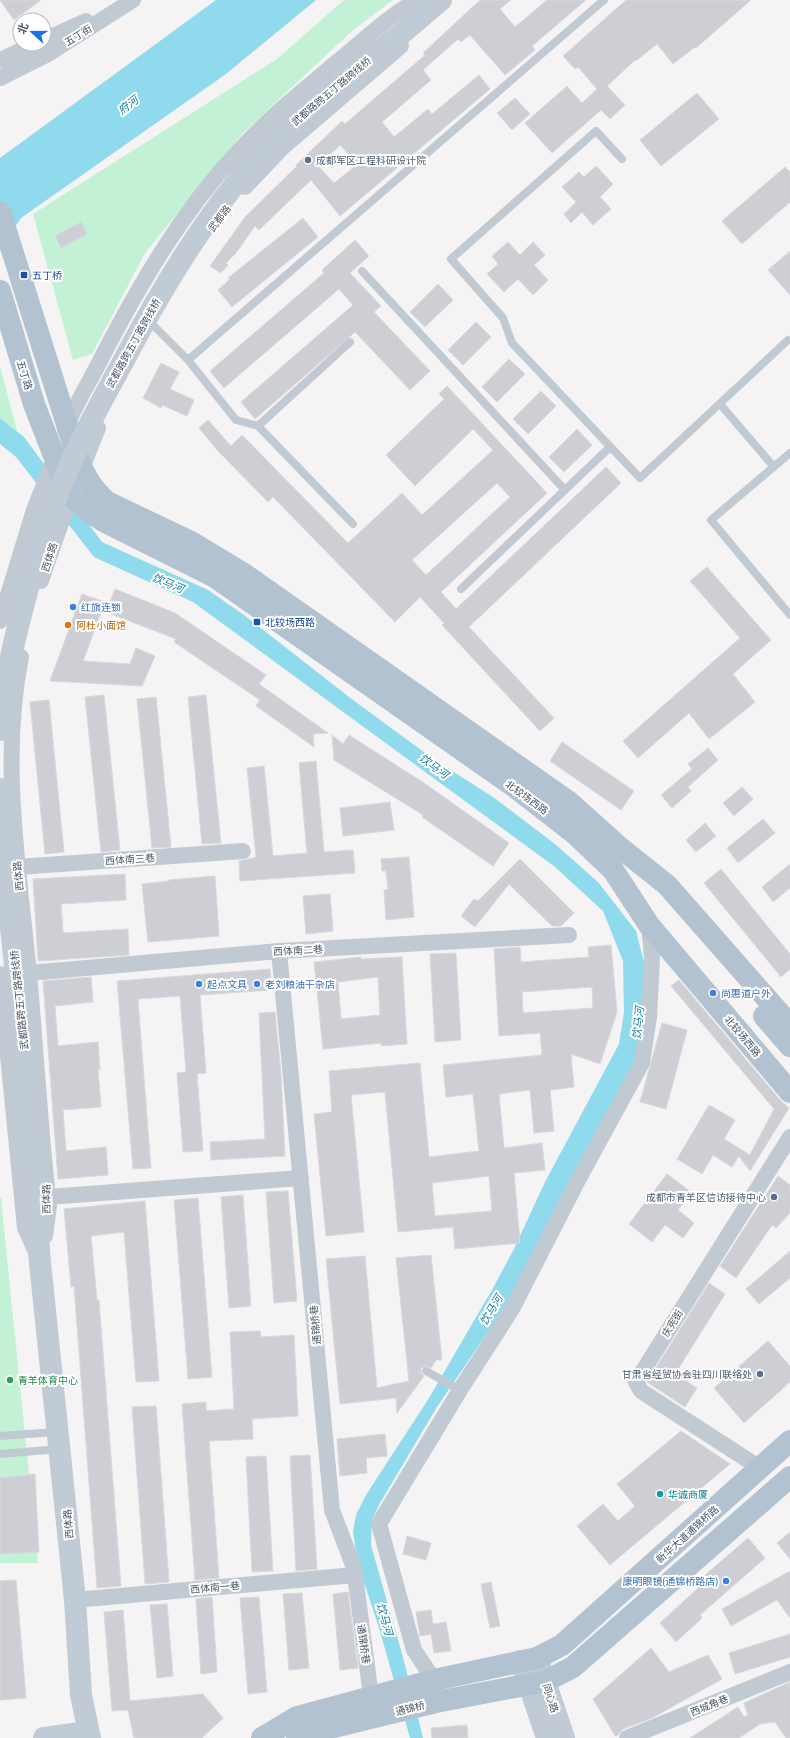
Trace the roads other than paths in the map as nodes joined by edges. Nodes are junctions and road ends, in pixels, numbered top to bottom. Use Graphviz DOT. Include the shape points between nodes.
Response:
graph roads {
  1 [pos="127,0"];
  2 [pos="133,0"];
  3 [pos="418,0"];
  4 [pos="441,0"];
  5 [pos="446,0"];
  6 [pos="604,0"];
  7 [pos="52,36"];
  8 [pos="18,52"];
  9 [pos="0,60"];
  10 [pos="0,78"];
  11 [pos="622,159"];
  12 [pos="0,212"];
  13 [pos="362,271"];
  14 [pos="0,291"];
  15 [pos="152,324"];
  16 [pos="788,340"];
  17 [pos="350,342"];
  18 [pos="188,360"];
  19 [pos="720,404"];
  20 [pos="67,424"];
  21 [pos="258,426"];
  22 [pos="610,447"];
  23 [pos="790,454"];
  24 [pos="54,458"];
  25 [pos="774,467"];
  26 [pos="81,468"];
  27 [pos="565,490"];
  28 [pos="71,496"];
  29 [pos="353,524"];
  30 [pos="461,589"];
  31 [pos="790,615"];
  32 [pos="0,621"];
  33 [pos="8,697"];
  34 [pos="0,730"];
  35 [pos="0,789"];
  36 [pos="618,846"];
  37 [pos="243,851"];
  38 [pos="18,867"];
  39 [pos="613,870"];
  40 [pos="649,925"];
  41 [pos="569,935"];
  42 [pos="279,951"];
  43 [pos="29,973"];
  44 [pos="0,974"];
  45 [pos="790,1025"];
  46 [pos="790,1046"];
  47 [pos="790,1069"];
  48 [pos="790,1092"];
  49 [pos="790,1137"];
  50 [pos="301,1178"];
  51 [pos="43,1204"];
  52 [pos="40,1263"];
  53 [pos="430,1372"];
  54 [pos="460,1390"];
  55 [pos="0,1436"];
  56 [pos="60,1440"];
  57 [pos="790,1441"];
  58 [pos="0,1454"];
  59 [pos="760,1468"];
  60 [pos="790,1477"];
  61 [pos="355,1575"];
  62 [pos="75,1600"];
  63 [pos="529,1660"];
  64 [pos="790,1672"];
  65 [pos="537,1683"];
  66 [pos="433,1688"];
  67 [pos="378,1701"];
  68 [pos="89,1735"];
  69 [pos="44,1738"];
  70 [pos="262,1738"];
  71 [pos="297,1738"];
  72 [pos="547,1738"];
  73 [pos="564,1738"];
  74 [pos="627,1738"];
  1 -- 7 [label="street, 五丁街"];
  2 -- 10 [label="street, 五丁街" via="59,47"];
  3 -- 20 [label="street" via="373,32 282,109 238,151 202,193 174,232 127,308"];
  4 -- 34 [label="street, 武都路跨五丁路跨线桥, bridge" via="320,99 263,151 215,209 176,267 87,429 51,513 12,645"];
  5 -- 15 [label="street, 武都路" via="408,40 282,148 228,206 188,264"];
  6 -- 18 [label="lane"];
  8 -- 9 [label="street"];
  11 -- 22 [label="lane" via="596,131 452,259 503,318 512,343"];
  12 -- 20 [label="main road"];
  13 -- 27 [label="lane"];
  14 -- 24 [label="main road, 五丁路" via="34,404"];
  15 -- 18 [label="lane"];
  15 -- 26 [label="street, 武都路" via="102,419"];
  16 -- 19 [label="lane"];
  17 -- 21 [label="lane"];
  18 -- 21 [label="lane" via="236,420"];
  19 -- 22 [label="lane" via="640,478"];
  19 -- 25 [label="lane"];
  20 -- 24 [label="street"];
  20 -- 26 [label="main road, 北较场西路"];
  21 -- 29 [label="lane"];
  22 -- 27 [label="lane"];
  23 -- 25 [label="lane"];
  24 -- 28 [label="main road, 北较场西路"];
  24 -- 32 [label="street" via="34,510"];
  25 -- 31 [label="lane" via="711,520"];
  26 -- 28 [label="street, 武都路"];
  26 -- 36 [label="main road, 北较场西路" via="96,492 107,502 191,542 244,574 569,802"];
  27 -- 30 [label="lane"];
  28 -- 33 [label="street, 西体路" via="34,600 20,662"];
  28 -- 39 [label="main road, 北较场西路" via="105,522 215,577 524,794 574,833"];
  33 -- 38 [label="street, 西体路"];
  35 -- 51 [label="street, 武都路跨五丁路跨线桥" via="8,891"];
  36 -- 45 [label="main road, 北较场西路" via="667,885"];
  36 -- 46 [label="main road"];
  37 -- 38 [label="street, 西体南三巷"];
  38 -- 43 [label="street, 西体路"];
  39 -- 40 [label="main road, 北较场西路"];
  39 -- 47 [label="main road"];
  40 -- 48 [label="main road, 北较场西路"];
  40 -- 54 [label="street" via="652,958 649,1017 642,1063 512,1309"];
  41 -- 42 [label="street, 西体南二巷"];
  42 -- 43 [label="street, 西体南二巷"];
  42 -- 50 [label="street, 通锦桥巷"];
  43 -- 51 [label="street, 西体路"];
  44 -- 52 [label="street, 西体路" via="25,1228"];
  49 -- 59 [label="street, 庆宪街" via="636,1382 641,1391"];
  50 -- 51 [label="street"];
  50 -- 61 [label="street, 通锦桥巷" via="332,1510"];
  51 -- 52 [label="street, 西体路"];
  52 -- 56 [label="street, 西体路"];
  53 -- 54 [label="lane"];
  54 -- 66 [label="street" via="379,1524 414,1650"];
  55 -- 56 [label="lane"];
  56 -- 58 [label="lane"];
  56 -- 62 [label="street, 西体路"];
  57 -- 59 [label="main road, 新华大道通锦桥路"];
  59 -- 63 [label="main road, 新华大道通锦桥路" via="562,1645"];
  60 -- 65 [label="main road" via="573,1667"];
  61 -- 62 [label="street, 西体南一巷"];
  61 -- 67 [label="street, 通锦桥巷"];
  62 -- 68 [label="street, 西体路" via="81,1695"];
  63 -- 65 [label="street, 同心路"];
  63 -- 66 [label="main road, 新华大道通锦桥路"];
  64 -- 74 [label="street, 西城角巷"];
  65 -- 66 [label="main road"];
  65 -- 72 [label="street"];
  65 -- 73 [label="street, 同心路"];
  66 -- 67 [label="main road, 通锦桥"];
  67 -- 70 [label="main road" via="297,1717"];
  67 -- 71 [label="main road"];
  68 -- 69 [label="street"];
}
